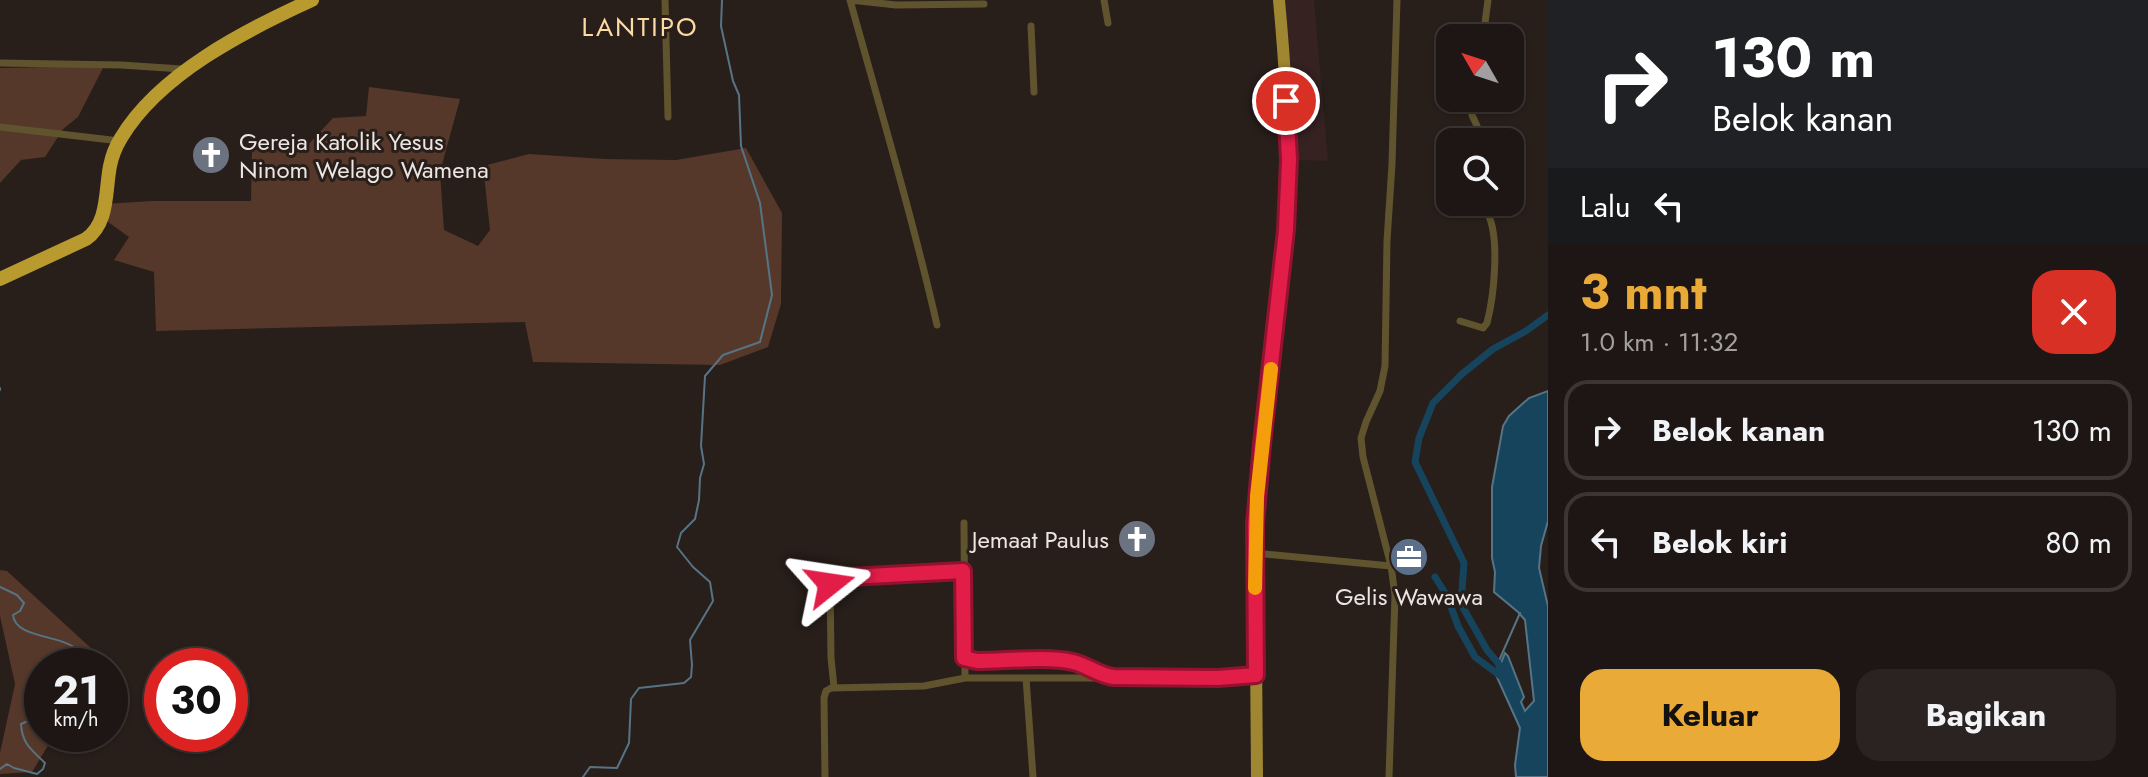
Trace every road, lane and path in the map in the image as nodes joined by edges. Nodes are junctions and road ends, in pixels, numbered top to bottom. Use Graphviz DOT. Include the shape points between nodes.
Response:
graph roads {
  1 [pos="312,0"];
  2 [pos="665,0"];
  3 [pos="850,0"];
  4 [pos="1104,0"];
  5 [pos="1279,0"];
  6 [pos="1397,0"];
  7 [pos="1488,0"];
  8 [pos="984,4"];
  9 [pos="1108,23"];
  10 [pos="1485,24"];
  11 [pos="1031,26"];
  12 [pos="0,63"];
  13 [pos="189,69"];
  14 [pos="1034,92"];
  15 [pos="668,117"];
  16 [pos="0,127"];
  17 [pos="120,141"];
  18 [pos="1489,216"];
  19 [pos="0,279"];
  20 [pos="1460,321"];
  21 [pos="937,325"];
  22 [pos="964,523"];
  23 [pos="1254,553"];
  24 [pos="1391,566"];
  25 [pos="963,571"];
  26 [pos="964,658"];
  27 [pos="1256,675"];
  28 [pos="1107,677"];
  29 [pos="965,678"];
  30 [pos="1026,678"];
  31 [pos="834,687"];
  32 [pos="825,777"];
  33 [pos="1033,777"];
  34 [pos="1257,777"];
  35 [pos="1389,777"];
  1 -- 13 [label="highway" via="261,23"];
  2 -- 15 [label="street"];
  3 -- 8 [label="street"];
  3 -- 21 [label="street"];
  4 -- 9 [label="street"];
  5 -- 23 [label="main road" via="1289,198"];
  6 -- 24 [label="street" via="1385,366 1361,438"];
  7 -- 10 [label="street"];
  11 -- 14 [label="street"];
  12 -- 13 [label="street"];
  13 -- 17 [label="highway" via="137,114"];
  16 -- 17 [label="street"];
  17 -- 19 [label="highway" via="97,230"];
  18 -- 20 [label="street" via="1495,247 1492,307 1483,328"];
  22 -- 25 [label="street"];
  23 -- 24 [label="street"];
  23 -- 27 [label="main road"];
  24 -- 35 [label="street" via="1395,609"];
  25 -- 26 [label="street"];
  25 -- 31 [label="street" via="830,578"];
  26 -- 28 [label="street" via="1069,661"];
  26 -- 29 [label="street"];
  27 -- 28 [label="street"];
  27 -- 34 [label="main road"];
  28 -- 30 [label="street"];
  29 -- 30 [label="street"];
  29 -- 31 [label="street" via="924,686"];
  30 -- 33 [label="street"];
  31 -- 32 [label="street" via="824,698"];
}
